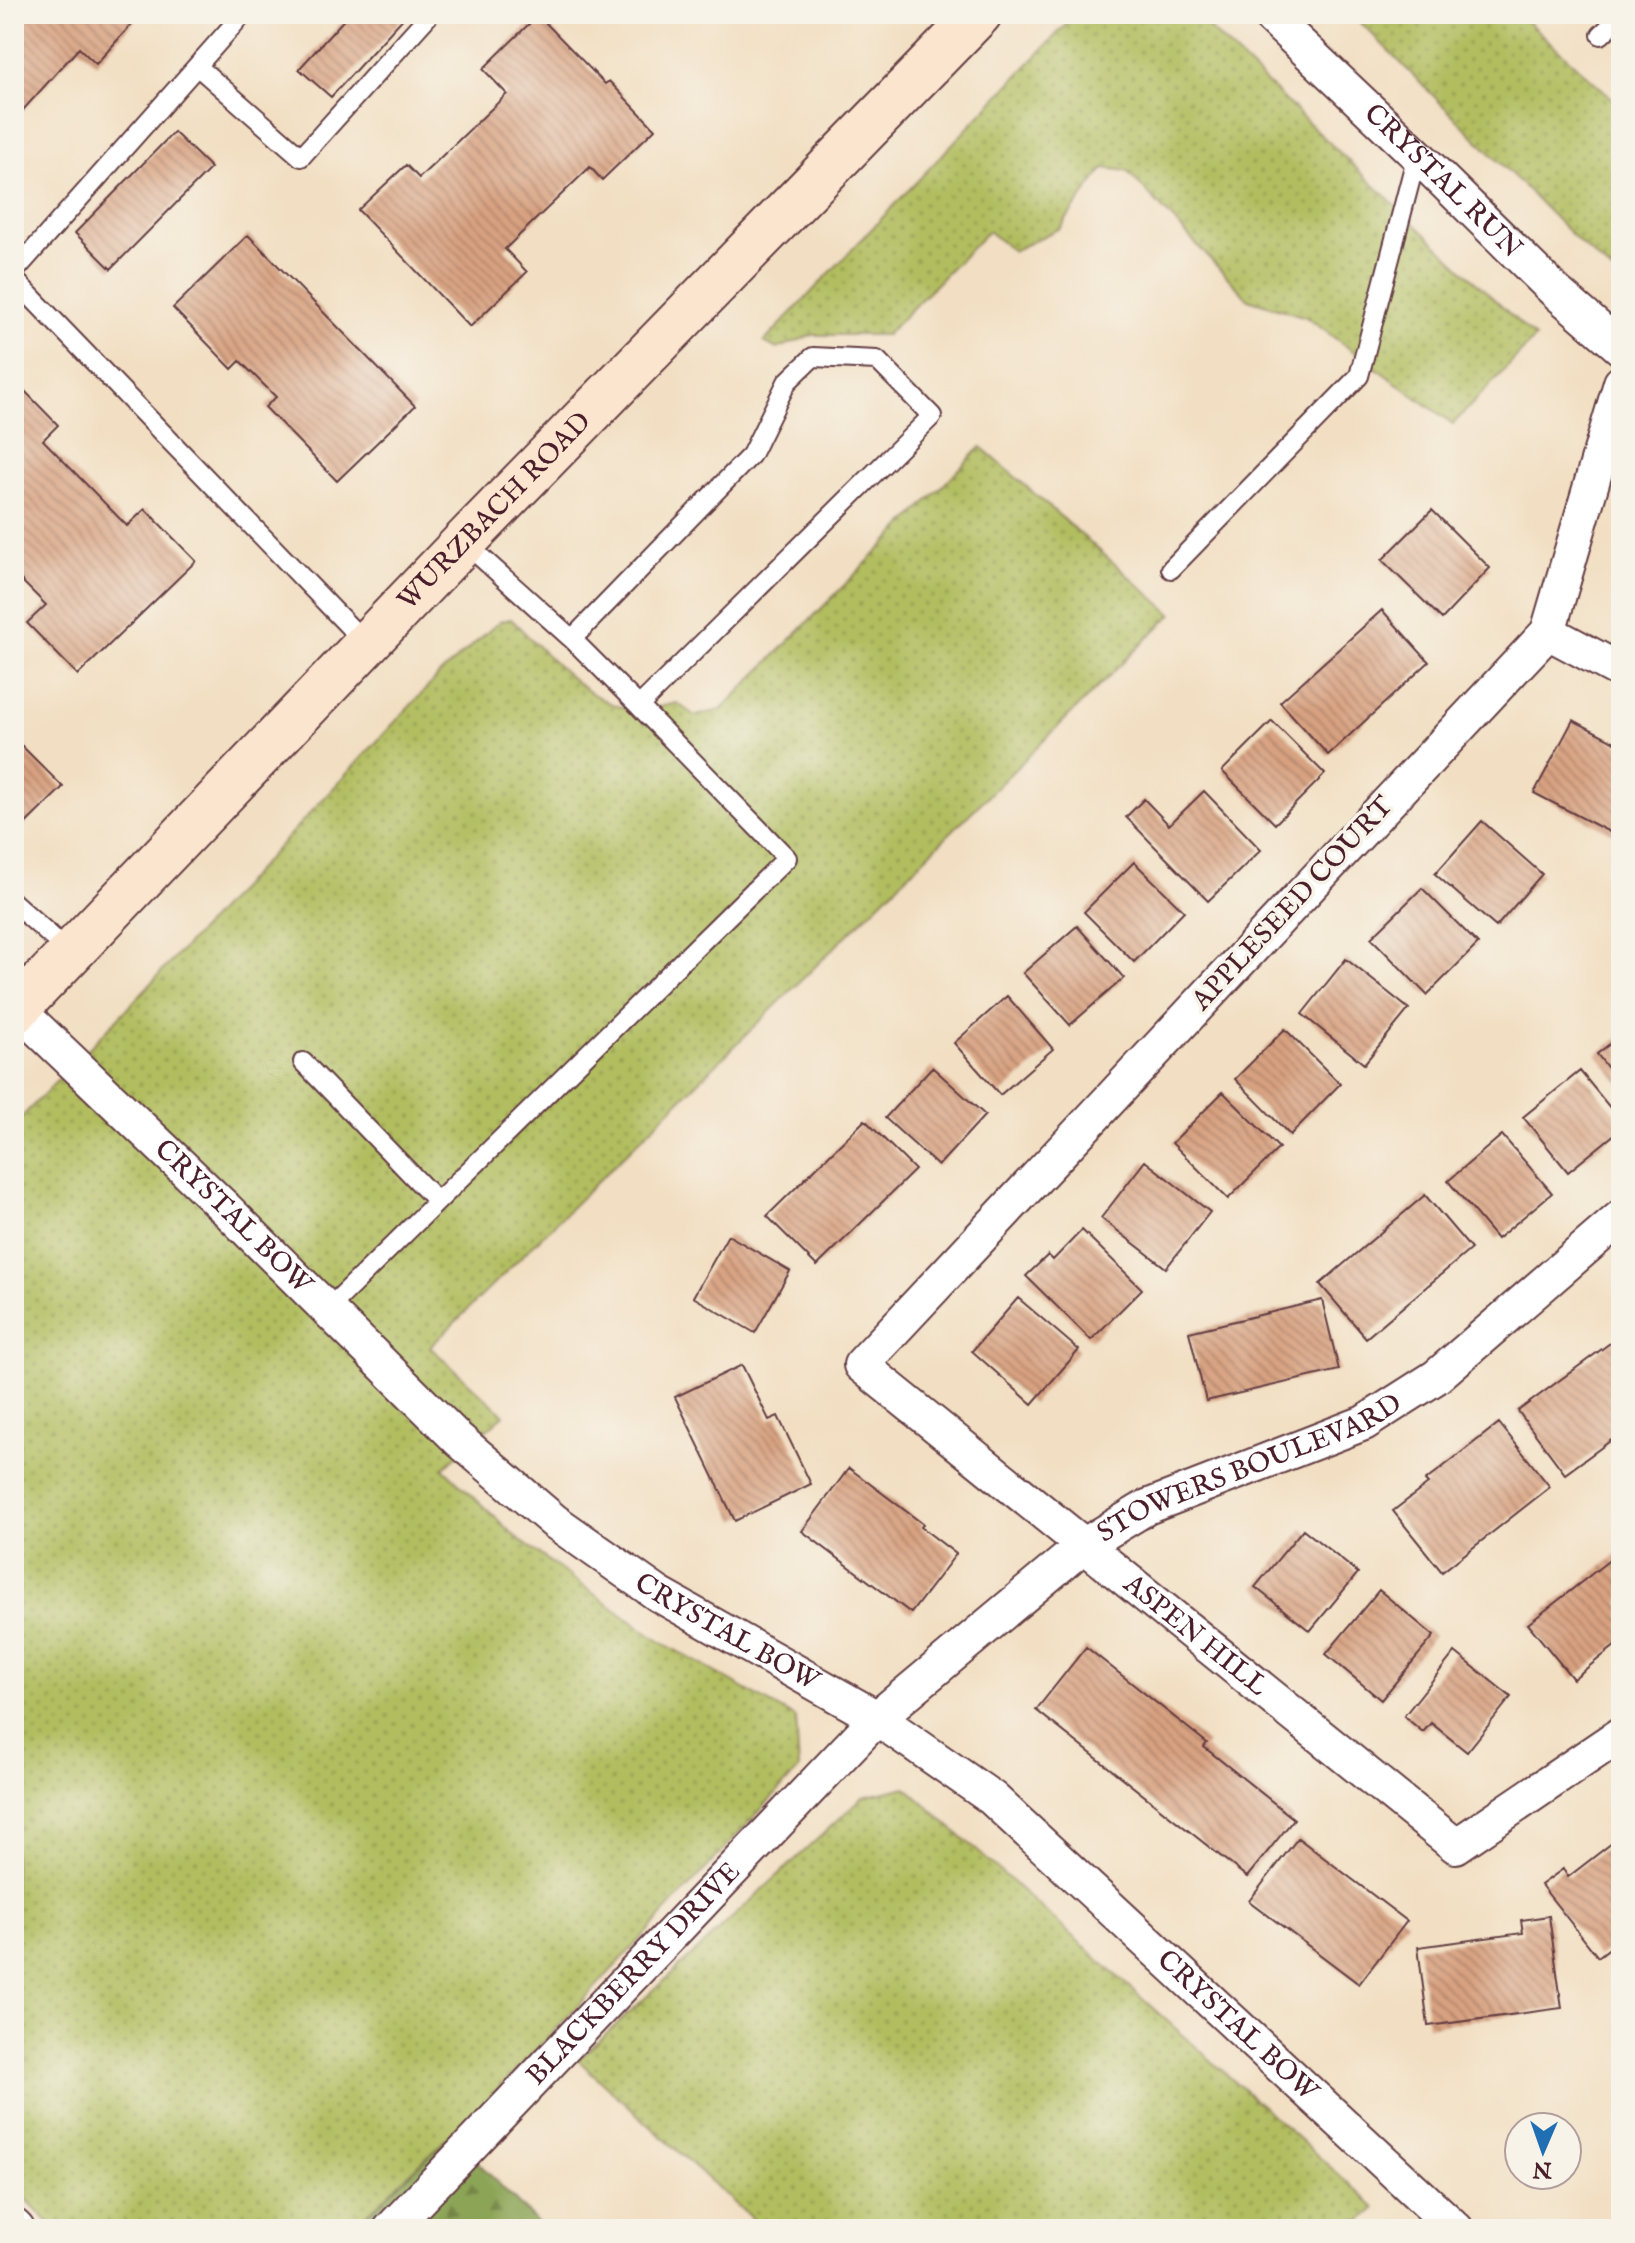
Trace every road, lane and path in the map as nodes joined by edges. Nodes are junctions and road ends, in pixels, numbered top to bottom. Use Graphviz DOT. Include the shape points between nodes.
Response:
graph roads {
  1 [pos="243,14"];
  2 [pos="430,14"];
  3 [pos="979,14"];
  4 [pos="1268,14"];
  5 [pos="1621,16"];
  6 [pos="1601,35"];
  7 [pos="197,66"];
  8 [pos="1417,155"];
  9 [pos="14,272"];
  10 [pos="14,279"];
  11 [pos="1621,348"];
  12 [pos="1621,383"];
  13 [pos="464,542"];
  14 [pos="1171,569"];
  15 [pos="1548,632"];
  16 [pos="572,639"];
  17 [pos="367,645"];
  18 [pos="1621,671"];
  19 [pos="639,706"];
  20 [pos="14,903"];
  21 [pos="70,953"];
  22 [pos="16,1010"];
  23 [pos="303,1062"];
  24 [pos="437,1201"];
  25 [pos="1621,1217"];
  26 [pos="327,1310"];
  27 [pos="861,1365"];
  28 [pos="1083,1546"];
  29 [pos="877,1718"];
  30 [pos="1621,1734"];
  31 [pos="391,2229"];
  32 [pos="1456,2229"];
  1 -- 7 [label="lane"];
  2 -- 7 [label="lane" via="301,157"];
  3 -- 13 [label="main road, WURZBACH ROAD"];
  4 -- 8 [label="street, CRYSTAL RUN"];
  5 -- 6 [label="lane"];
  7 -- 9 [label="lane"];
  8 -- 11 [label="street, CRYSTAL RUN"];
  8 -- 14 [label="lane" via="1359,376"];
  10 -- 17 [label="lane"];
  12 -- 15 [label="street, APPLESEED COURT"];
  13 -- 16 [label="lane"];
  13 -- 17 [label="main road, WURZBACH ROAD"];
  15 -- 18 [label="street"];
  15 -- 27 [label="street, APPLESEED COURT"];
  16 -- 19 [label="lane"];
  16 -- 19 [label="lane" via="751,455 787,382 813,357 877,360 932,416"];
  17 -- 21 [label="main road, WURZBACH ROAD"];
  19 -- 24 [label="lane" via="787,858"];
  20 -- 21 [label="lane"];
  21 -- 22 [label="main road, WURZBACH ROAD"];
  22 -- 26 [label="street, CRYSTAL BOW"];
  23 -- 24 [label="lane"];
  24 -- 26 [label="lane"];
  25 -- 28 [label="street, STOWERS BOULEVARD" via="1436,1377 1364,1423 1147,1507"];
  26 -- 29 [label="street, CRYSTAL BOW" via="458,1439 554,1521 658,1594"];
  27 -- 28 [label="street, ASPEN HILL"];
  28 -- 29 [label="street, STOWERS BOULEVARD"];
  28 -- 30 [label="street, ASPEN HILL" via="1456,1846"];
  29 -- 31 [label="street, BLACKBERRY DRIVE"];
  29 -- 32 [label="street, CRYSTAL BOW" via="992,1798"];
}
